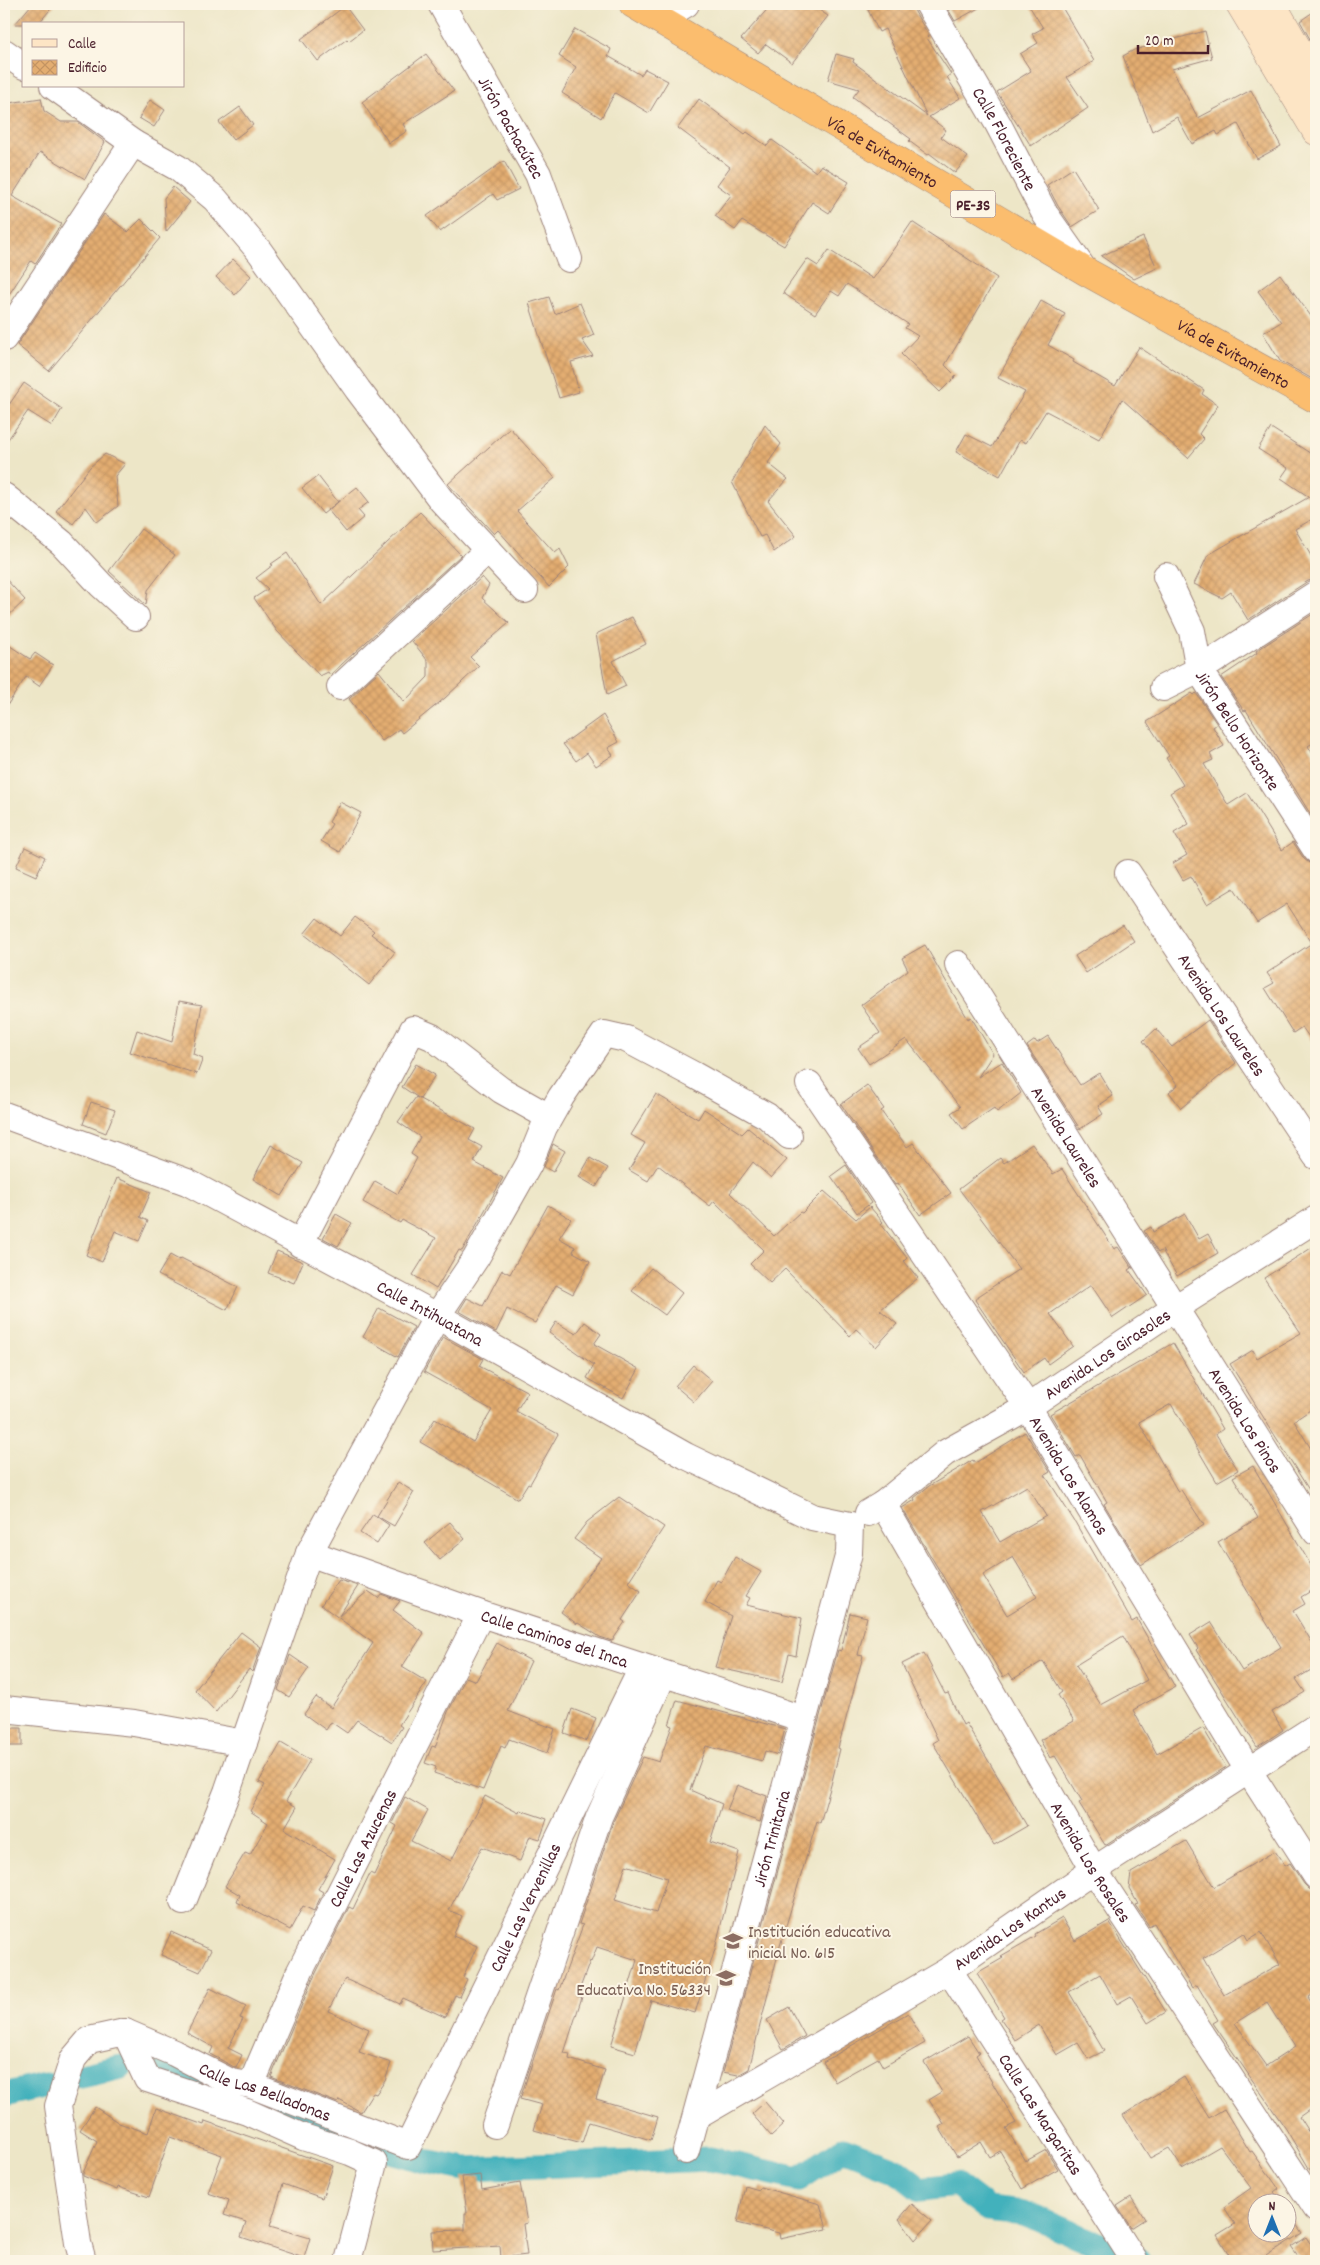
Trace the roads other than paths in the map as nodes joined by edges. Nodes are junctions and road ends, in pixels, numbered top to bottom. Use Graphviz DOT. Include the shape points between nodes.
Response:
graph roads {
  1 [pos="441,4"];
  2 [pos="632,4"];
  3 [pos="686,4"];
  4 [pos="928,4"];
  5 [pos="1240,4"];
  6 [pos="1272,4"];
  7 [pos="662,19"];
  8 [pos="4,52"];
  9 [pos="22,65"];
  10 [pos="1316,81"];
  11 [pos="56,88"];
  12 [pos="1316,131"];
  13 [pos="133,143"];
  14 [pos="569,259"];
  15 [pos="1086,271"];
  16 [pos="4,338"];
  17 [pos="1316,400"];
  18 [pos="4,496"];
  19 [pos="488,550"];
  20 [pos="1166,576"];
  21 [pos="525,590"];
  22 [pos="1316,594"];
  23 [pos="136,617"];
  24 [pos="1199,670"];
  25 [pos="340,686"];
  26 [pos="1163,688"];
  27 [pos="1316,850"];
  28 [pos="1128,873"];
  29 [pos="958,964"];
  30 [pos="810,1084"];
  31 [pos="4,1114"];
  32 [pos="549,1118"];
  33 [pos="789,1136"];
  34 [pos="1316,1156"];
  35 [pos="1316,1220"];
  36 [pos="300,1244"];
  37 [pos="1175,1308"];
  38 [pos="437,1316"];
  39 [pos="1028,1407"];
  40 [pos="882,1504"];
  41 [pos="850,1525"];
  42 [pos="1316,1532"];
  43 [pos="309,1553"];
  44 [pos="482,1614"];
  45 [pos="652,1671"];
  46 [pos="4,1709"];
  47 [pos="803,1719"];
  48 [pos="1316,1727"];
  49 [pos="244,1743"];
  50 [pos="1248,1770"];
  51 [pos="1094,1870"];
  52 [pos="1316,1876"];
  53 [pos="183,1902"];
  54 [pos="949,1970"];
  55 [pos="125,2032"];
  56 [pos="251,2085"];
  57 [pos="696,2117"];
  58 [pos="495,2125"];
  59 [pos="408,2146"];
  60 [pos="686,2151"];
  61 [pos="1316,2208"];
  62 [pos="1134,2260"];
  63 [pos="83,2261"];
  64 [pos="348,2261"];
  1 -- 14 [label="street, Jirón Pachacútec" via="538,174"];
  2 -- 7 [label="highway, Vía de Evitamiento / PE-3S"];
  3 -- 7 [label="street"];
  4 -- 15 [label="street, Calle Floreciente" via="998,124 1045,214"];
  5 -- 12 [label="street"];
  6 -- 10 [label="street"];
  7 -- 15 [label="highway, Vía de Evitamiento / PE-3S"];
  8 -- 9 [label="street"];
  11 -- 13 [label="street"];
  13 -- 16 [label="street"];
  13 -- 19 [label="street" via="178,168 215,199 260,252 436,493"];
  15 -- 17 [label="highway, Vía de Evitamiento / PE-3S"];
  18 -- 23 [label="street" via="62,543"];
  19 -- 21 [label="street"];
  19 -- 25 [label="street"];
  20 -- 24 [label="street, Jirón Bello Horizonte" via="1192,631"];
  22 -- 24 [label="street"];
  24 -- 26 [label="street"];
  24 -- 27 [label="street, Jirón Bello Horizonte"];
  28 -- 34 [label="street, Avenida Los Laureles"];
  29 -- 37 [label="street, Avenida Laureles"];
  30 -- 39 [label="street, Avenida Los Alamos"];
  31 -- 36 [label="street, Calle Intihuatana" via="187,1182"];
  32 -- 33 [label="street" via="604,1034 626,1040 694,1075 767,1116"];
  32 -- 36 [label="street" via="501,1090 432,1037 413,1029"];
  32 -- 38 [label="street" via="528,1164 476,1258"];
  35 -- 37 [label="street, Avenida Los Girasoles"];
  36 -- 38 [label="street, Calle Intihuatana"];
  37 -- 39 [label="street, Avenida Los Girasoles"];
  37 -- 42 [label="street, Avenida Los Pinos"];
  38 -- 41 [label="street, Calle Intihuatana" via="686,1456 812,1517"];
  38 -- 43 [label="street"];
  39 -- 40 [label="street, Avenida Los Girasoles" via="945,1453"];
  39 -- 50 [label="street, Avenida Los Alamos"];
  40 -- 41 [label="street, Avenida Los Girasoles"];
  40 -- 51 [label="street, Avenida Los Rosales"];
  41 -- 47 [label="street, Jirón Trinitaria" via="849,1553"];
  43 -- 44 [label="street, Calle Caminos del Inca"];
  43 -- 49 [label="street"];
  44 -- 45 [label="street, Calle Caminos del Inca"];
  44 -- 56 [label="street, Calle Las Azucenas" via="298,1975"];
  45 -- 47 [label="street, Calle Caminos del Inca"];
  45 -- 58 [label="street, Calle Las Vervenillas"];
  45 -- 59 [label="street, Calle Las Vervenillas"];
  46 -- 49 [label="street" via="134,1723"];
  47 -- 57 [label="street, Jirón Trinitaria"];
  48 -- 50 [label="street, Avenida Los Kantus"];
  49 -- 53 [label="street"];
  50 -- 51 [label="street, Avenida Los Kantus"];
  50 -- 52 [label="street, Avenida Los Alamos"];
  51 -- 54 [label="street, Avenida Los Kantus"];
  51 -- 61 [label="street, Avenida Los Rosales"];
  54 -- 57 [label="street, Avenida Los Kantus"];
  54 -- 62 [label="street, Calle Las Margaritas"];
  55 -- 56 [label="street, Calle Las Belladonas" via="232,2082"];
  55 -- 63 [label="street" via="89,2040 72,2059 58,2106"];
  55 -- 64 [label="street, Calle Las Belladonas" via="148,2078 247,2112 374,2163"];
  56 -- 59 [label="street, Calle Las Belladonas"];
  57 -- 60 [label="street, Jirón Trinitaria"];
}
